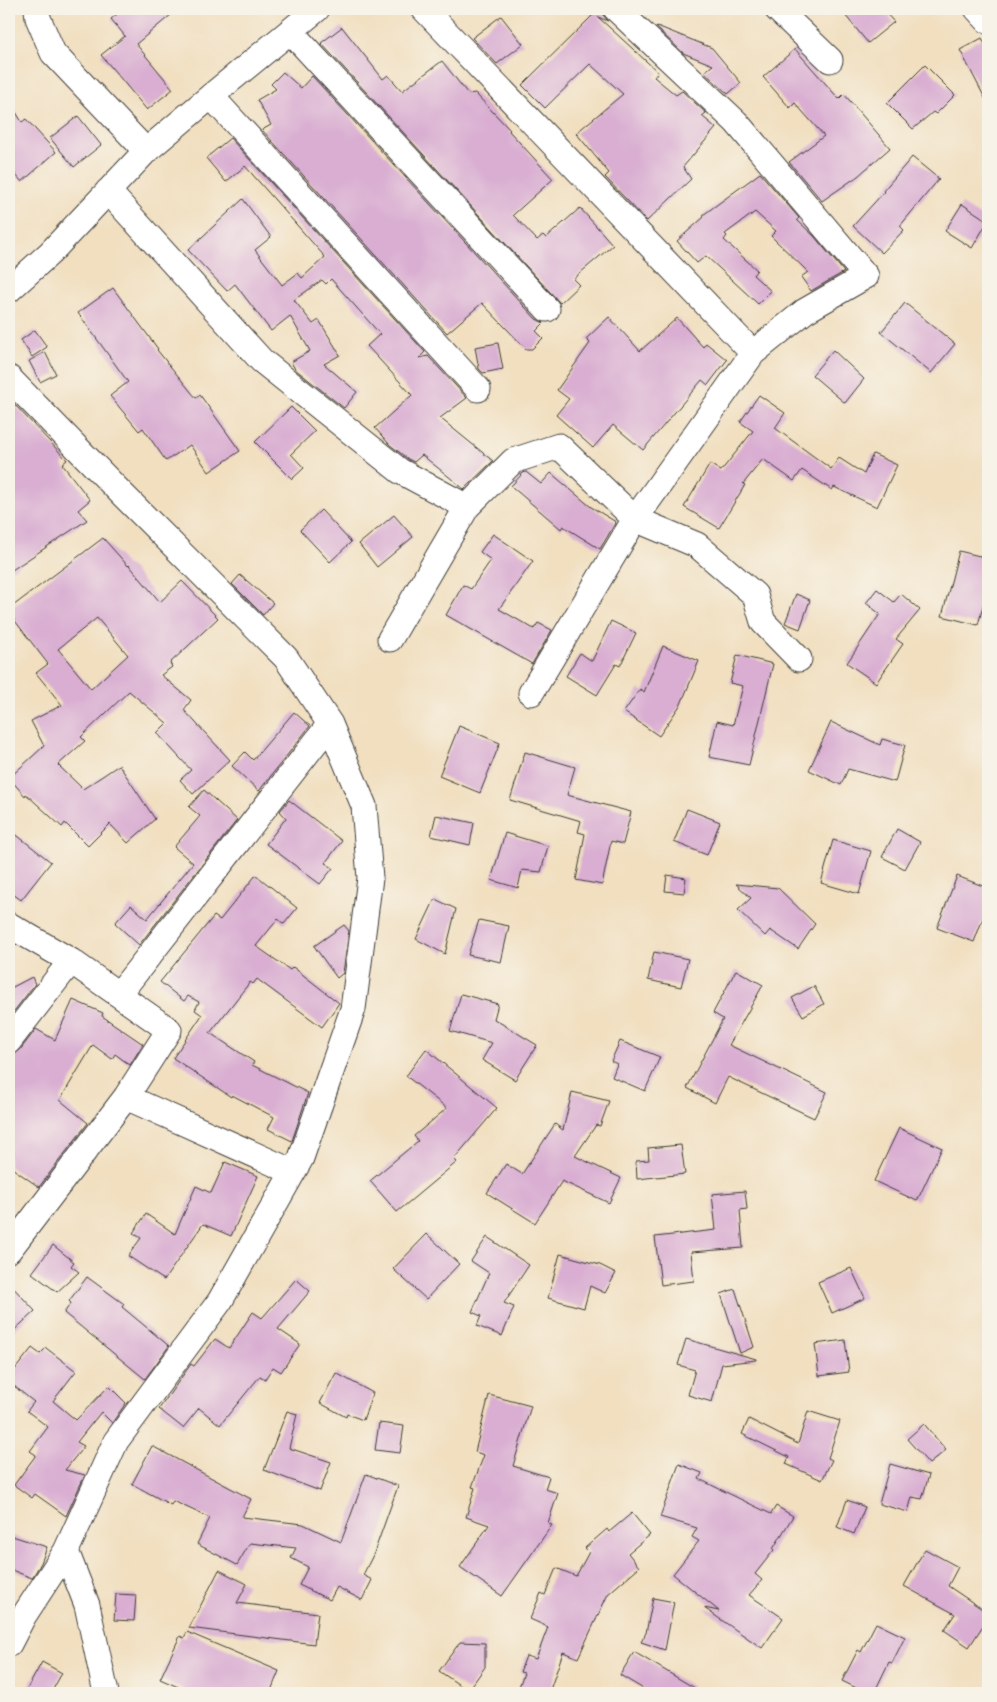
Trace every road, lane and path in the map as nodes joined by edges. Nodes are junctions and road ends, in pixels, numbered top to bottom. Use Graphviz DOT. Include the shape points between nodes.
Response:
graph roads {
  1 [pos="37,9"];
  2 [pos="317,9"];
  3 [pos="424,9"];
  4 [pos="616,9"];
  5 [pos="777,9"];
  6 [pos="976,9"];
  7 [pos="988,21"];
  8 [pos="290,31"];
  9 [pos="830,60"];
  10 [pos="211,96"];
  11 [pos="146,151"];
  12 [pos="108,191"];
  13 [pos="9,290"];
  14 [pos="547,309"];
  15 [pos="753,353"];
  16 [pos="9,378"];
  17 [pos="478,389"];
  18 [pos="466,507"];
  19 [pos="634,519"];
  20 [pos="390,639"];
  21 [pos="799,659"];
  22 [pos="531,693"];
  23 [pos="330,724"];
  24 [pos="9,925"];
  25 [pos="72,961"];
  26 [pos="119,994"];
  27 [pos="9,1041"];
  28 [pos="126,1096"];
  29 [pos="293,1172"];
  30 [pos="9,1250"];
  31 [pos="66,1551"];
  32 [pos="9,1644"];
  33 [pos="106,1693"];
  1 -- 11 [label="street" via="53,53"];
  2 -- 8 [label="street"];
  3 -- 15 [label="street"];
  4 -- 15 [label="street" via="736,122 866,276 805,311"];
  5 -- 9 [label="street"];
  6 -- 7 [label="street"];
  8 -- 10 [label="street"];
  8 -- 14 [label="street"];
  10 -- 11 [label="street"];
  10 -- 17 [label="street"];
  11 -- 12 [label="street"];
  12 -- 13 [label="street" via="50,253"];
  12 -- 18 [label="street" via="262,361 400,471"];
  15 -- 19 [label="street"];
  16 -- 23 [label="street" via="286,658"];
  18 -- 19 [label="street" via="513,461 559,446"];
  18 -- 20 [label="street"];
  19 -- 21 [label="street" via="697,545 755,595 763,622"];
  19 -- 22 [label="street"];
  23 -- 26 [label="street"];
  23 -- 29 [label="street" via="364,806 370,878 353,1009 301,1158"];
  24 -- 25 [label="street"];
  25 -- 26 [label="street"];
  25 -- 27 [label="street"];
  26 -- 28 [label="street" via="169,1030"];
  28 -- 29 [label="street"];
  28 -- 30 [label="street"];
  29 -- 31 [label="street" via="220,1301 116,1441"];
  31 -- 32 [label="street"];
  31 -- 33 [label="street" via="86,1605"];
}
